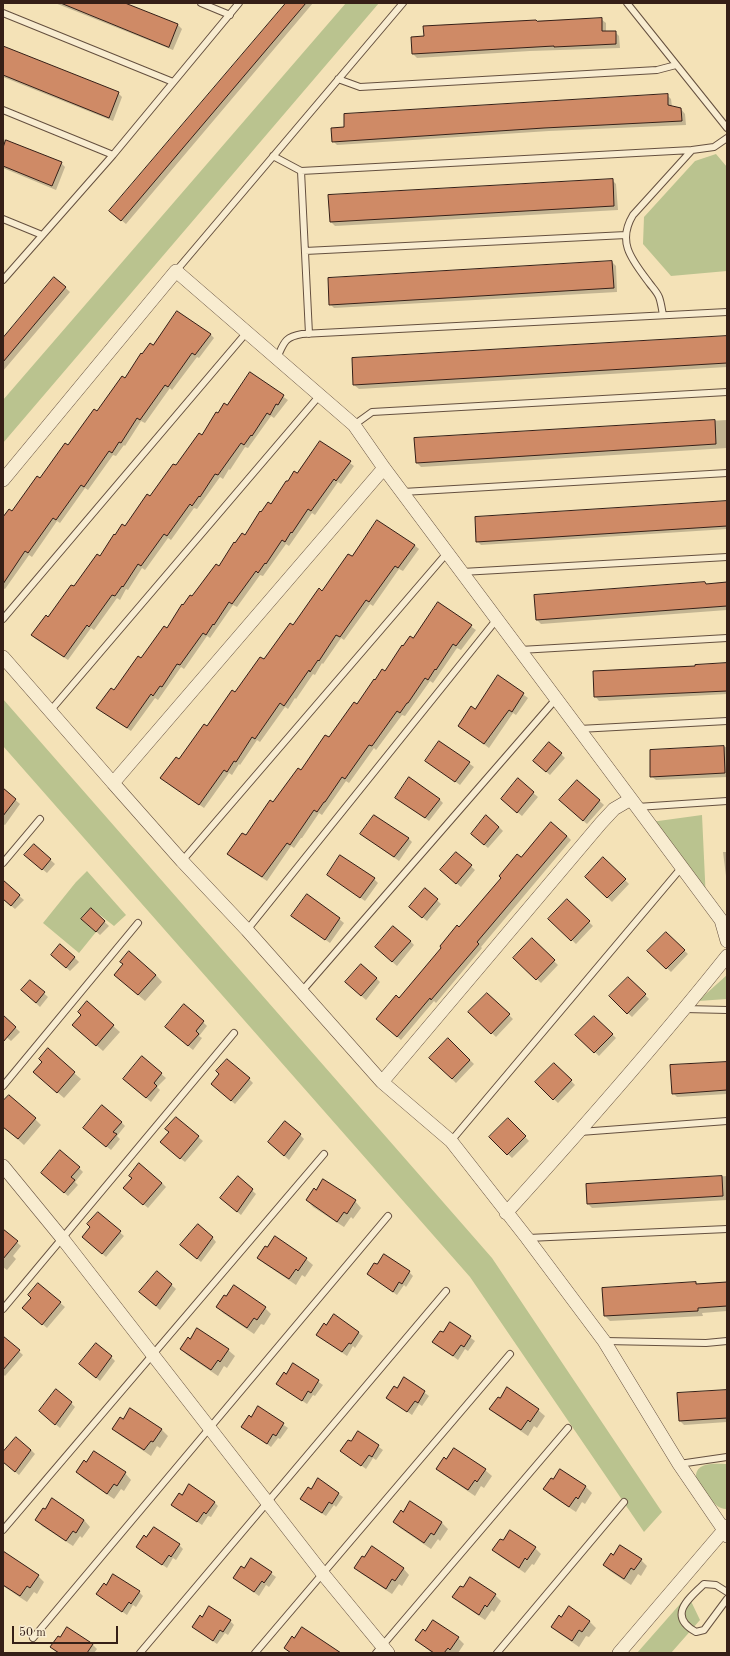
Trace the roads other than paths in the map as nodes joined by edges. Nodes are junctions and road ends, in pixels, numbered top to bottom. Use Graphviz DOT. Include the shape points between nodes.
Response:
graph roads {
  1 [pos="201,3"];
  2 [pos="239,3"];
  3 [pos="403,3"];
  4 [pos="627,3"];
  5 [pos="3,14"];
  6 [pos="230,15"];
  7 [pos="676,65"];
  8 [pos="338,79"];
  9 [pos="173,82"];
  10 [pos="3,110"];
  11 [pos="727,128"];
  12 [pos="727,138"];
  13 [pos="692,150"];
  14 [pos="113,155"];
  15 [pos="273,156"];
  16 [pos="301,171"];
  17 [pos="3,219"];
  18 [pos="42,235"];
  19 [pos="626,235"];
  20 [pos="305,251"];
  21 [pos="176,270"];
  22 [pos="3,280"];
  23 [pos="727,312"];
  24 [pos="663,315"];
  25 [pos="247,332"];
  26 [pos="309,334"];
  27 [pos="277,358"];
  28 [pos="727,392"];
  29 [pos="320,395"];
  30 [pos="354,425"];
  31 [pos="384,468"];
  32 [pos="727,473"];
  33 [pos="3,480"];
  34 [pos="402,492"];
  35 [pos="448,553"];
  36 [pos="727,557"];
  37 [pos="462,572"];
  38 [pos="3,619"];
  39 [pos="497,619"];
  40 [pos="727,638"];
  41 [pos="520,650"];
  42 [pos="3,657"];
  43 [pos="556,699"];
  44 [pos="51,710"];
  45 [pos="727,720"];
  46 [pos="578,729"];
  47 [pos="113,783"];
  48 [pos="727,801"];
  49 [pos="634,803"];
  50 [pos="40,819"];
  51 [pos="182,861"];
  52 [pos="3,863"];
  53 [pos="682,867"];
  54 [pos="724,920"];
  55 [pos="138,923"];
  56 [pos="247,930"];
  57 [pos="727,941"];
  58 [pos="727,956"];
  59 [pos="302,991"];
  60 [pos="685,1009"];
  61 [pos="727,1010"];
  62 [pos="234,1033"];
  63 [pos="382,1082"];
  64 [pos="3,1086"];
  65 [pos="727,1121"];
  66 [pos="580,1132"];
  67 [pos="451,1141"];
  68 [pos="324,1154"];
  69 [pos="3,1166"];
  70 [pos="506,1213"];
  71 [pos="388,1216"];
  72 [pos="727,1229"];
  73 [pos="62,1238"];
  74 [pos="527,1238"];
  75 [pos="446,1291"];
  76 [pos="3,1309"];
  77 [pos="604,1341"];
  78 [pos="727,1341"];
  79 [pos="510,1354"];
  80 [pos="152,1355"];
  81 [pos="209,1428"];
  82 [pos="568,1428"];
  83 [pos="727,1457"];
  84 [pos="679,1464"];
  85 [pos="267,1502"];
  86 [pos="624,1502"];
  87 [pos="3,1530"];
  88 [pos="726,1531"];
  89 [pos="323,1574"];
  90 [pos="727,1592"];
  91 [pos="727,1598"];
  92 [pos="33,1638"];
  93 [pos="382,1651"];
  94 [pos="140,1653"];
  95 [pos="255,1653"];
  96 [pos="497,1653"];
  97 [pos="620,1653"];
  1 -- 6 [label="lane"];
  2 -- 6 [label="lane"];
  3 -- 8 [label="lane"];
  4 -- 7 [label="lane"];
  5 -- 9 [label="lane"];
  6 -- 9 [label="lane"];
  7 -- 8 [label="lane" via="657,70 360,87"];
  7 -- 11 [label="lane"];
  8 -- 15 [label="lane"];
  9 -- 14 [label="lane"];
  10 -- 14 [label="lane"];
  12 -- 13 [label="lane" via="714,147"];
  13 -- 16 [label="lane"];
  13 -- 19 [label="lane" via="633,215"];
  14 -- 18 [label="lane"];
  15 -- 16 [label="lane"];
  15 -- 21 [label="lane"];
  16 -- 20 [label="lane"];
  17 -- 18 [label="lane"];
  18 -- 22 [label="lane"];
  19 -- 20 [label="lane"];
  19 -- 24 [label="lane" via="627,250 632,261 659,296"];
  20 -- 26 [label="lane"];
  21 -- 25 [label="street"];
  21 -- 33 [label="street"];
  23 -- 24 [label="lane"];
  24 -- 26 [label="lane"];
  25 -- 27 [label="street"];
  25 -- 38 [label="lane"];
  26 -- 27 [label="lane" via="290,336"];
  27 -- 29 [label="street"];
  28 -- 30 [label="lane" via="372,412"];
  29 -- 30 [label="street"];
  29 -- 44 [label="lane"];
  30 -- 31 [label="street"];
  31 -- 34 [label="street"];
  31 -- 47 [label="street"];
  32 -- 34 [label="lane"];
  34 -- 35 [label="street"];
  35 -- 37 [label="street"];
  35 -- 51 [label="lane"];
  36 -- 37 [label="lane"];
  37 -- 39 [label="street"];
  39 -- 41 [label="street"];
  39 -- 56 [label="lane"];
  40 -- 41 [label="lane"];
  41 -- 43 [label="street"];
  42 -- 44 [label="street"];
  43 -- 46 [label="street"];
  43 -- 59 [label="lane"];
  44 -- 47 [label="street"];
  45 -- 46 [label="lane"];
  46 -- 49 [label="street"];
  47 -- 51 [label="street"];
  48 -- 49 [label="lane"];
  49 -- 53 [label="street"];
  49 -- 63 [label="street" via="614,809 601,823"];
  50 -- 52 [label="lane"];
  51 -- 56 [label="street"];
  53 -- 54 [label="street"];
  53 -- 67 [label="lane"];
  54 -- 57 [label="street"];
  55 -- 64 [label="lane"];
  56 -- 59 [label="street"];
  58 -- 60 [label="street"];
  59 -- 63 [label="street"];
  60 -- 61 [label="lane"];
  60 -- 66 [label="street"];
  62 -- 73 [label="lane"];
  63 -- 67 [label="street"];
  65 -- 66 [label="lane"];
  66 -- 70 [label="street"];
  67 -- 70 [label="street"];
  68 -- 80 [label="lane"];
  69 -- 73 [label="street"];
  70 -- 74 [label="street"];
  71 -- 81 [label="lane"];
  72 -- 74 [label="lane"];
  73 -- 76 [label="lane"];
  73 -- 80 [label="street"];
  74 -- 77 [label="street"];
  75 -- 85 [label="lane"];
  77 -- 78 [label="lane"];
  77 -- 84 [label="street"];
  79 -- 89 [label="lane"];
  80 -- 81 [label="street"];
  80 -- 87 [label="lane"];
  81 -- 85 [label="street"];
  81 -- 92 [label="lane"];
  82 -- 93 [label="lane"];
  83 -- 84 [label="lane"];
  84 -- 88 [label="street"];
  85 -- 89 [label="street"];
  85 -- 94 [label="lane"];
  86 -- 96 [label="lane"];
  88 -- 97 [label="street"];
  89 -- 93 [label="street"];
  89 -- 95 [label="lane"];
  90 -- 91 [label="lane" via="716,1585 704,1584 686,1601 681,1611 682,1620 696,1632 704,1630"];
}
